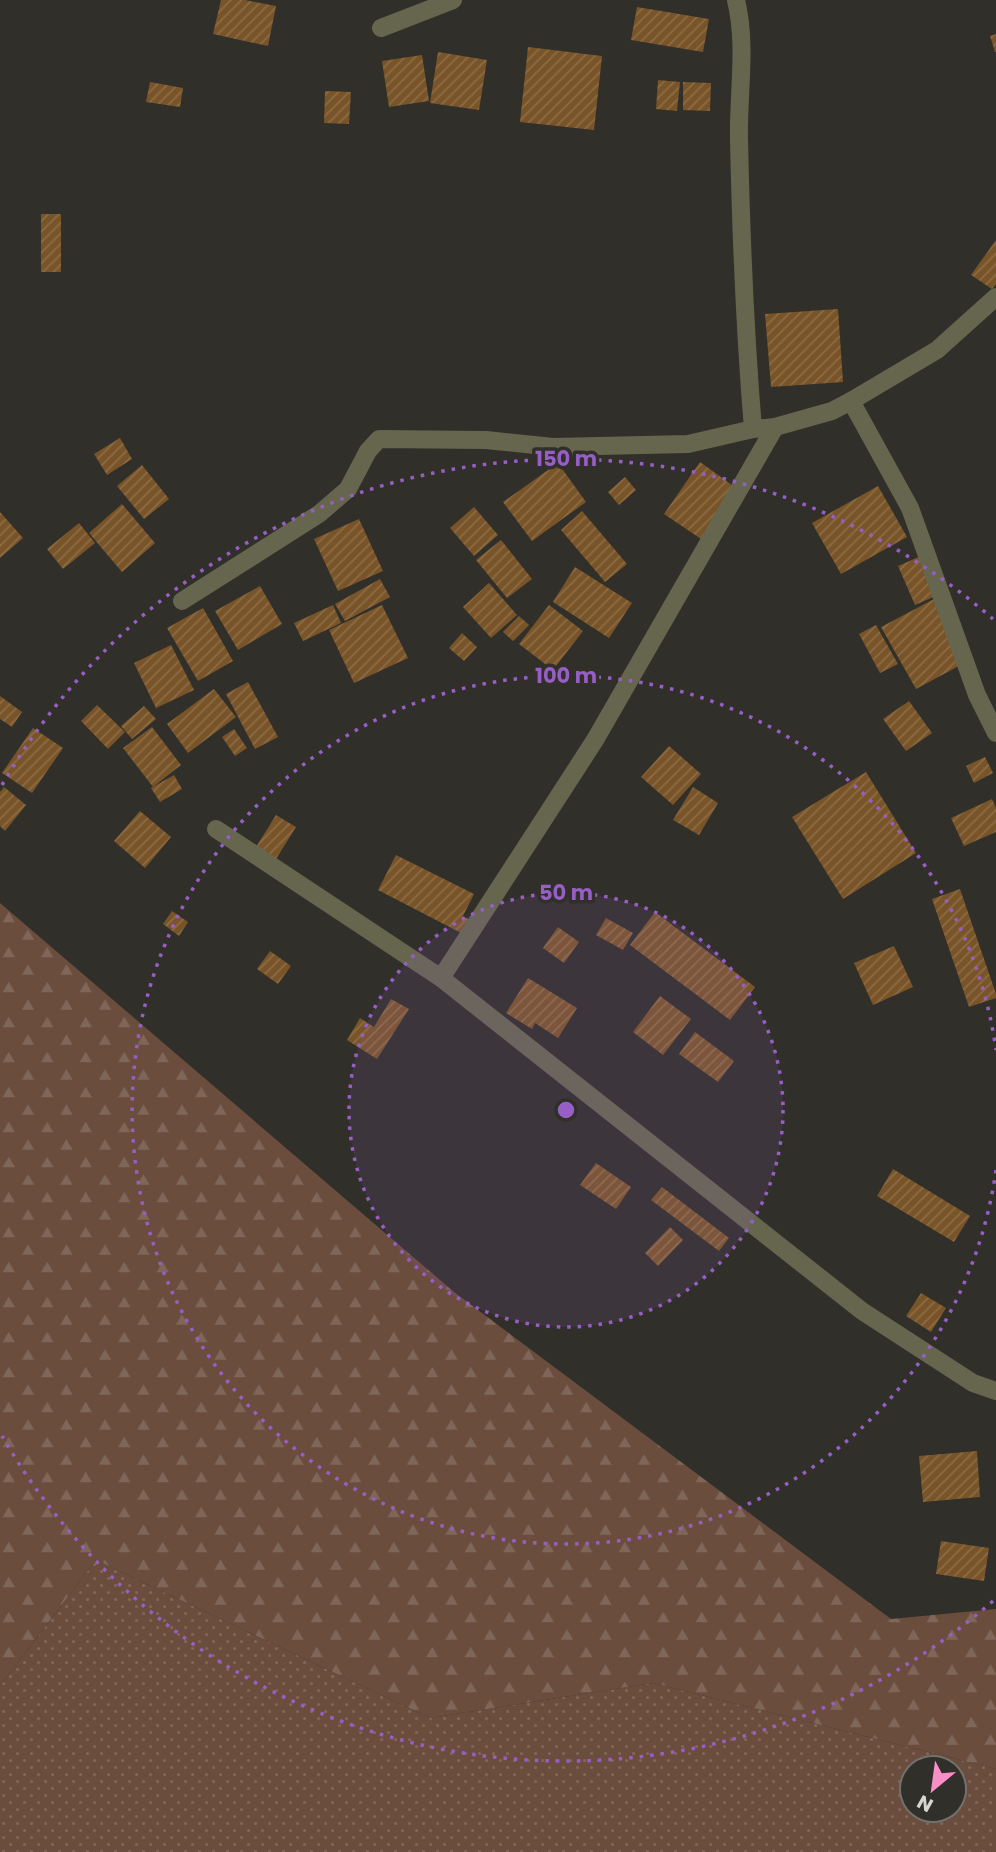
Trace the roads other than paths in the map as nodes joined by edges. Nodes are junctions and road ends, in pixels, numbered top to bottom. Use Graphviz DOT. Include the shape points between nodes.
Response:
graph roads {
  1 [pos="453,0"];
  2 [pos="736,0"];
  3 [pos="381,28"];
  4 [pos="996,297"];
  5 [pos="851,401"];
  6 [pos="775,427"];
  7 [pos="752,429"];
  8 [pos="182,601"];
  9 [pos="996,733"];
  10 [pos="216,829"];
  11 [pos="441,978"];
  12 [pos="996,1391"];
  1 -- 3 [label="street"];
  2 -- 7 [label="street" via="742,22 739,136"];
  4 -- 5 [label="street" via="937,350"];
  5 -- 6 [label="street"];
  5 -- 9 [label="street" via="910,508 977,695"];
  6 -- 7 [label="street"];
  6 -- 11 [label="street" via="595,740"];
  7 -- 8 [label="street" via="688,444 553,447 486,440 379,439 348,489 319,514"];
  10 -- 11 [label="street"];
  11 -- 12 [label="street" via="862,1311 973,1383"];
}
